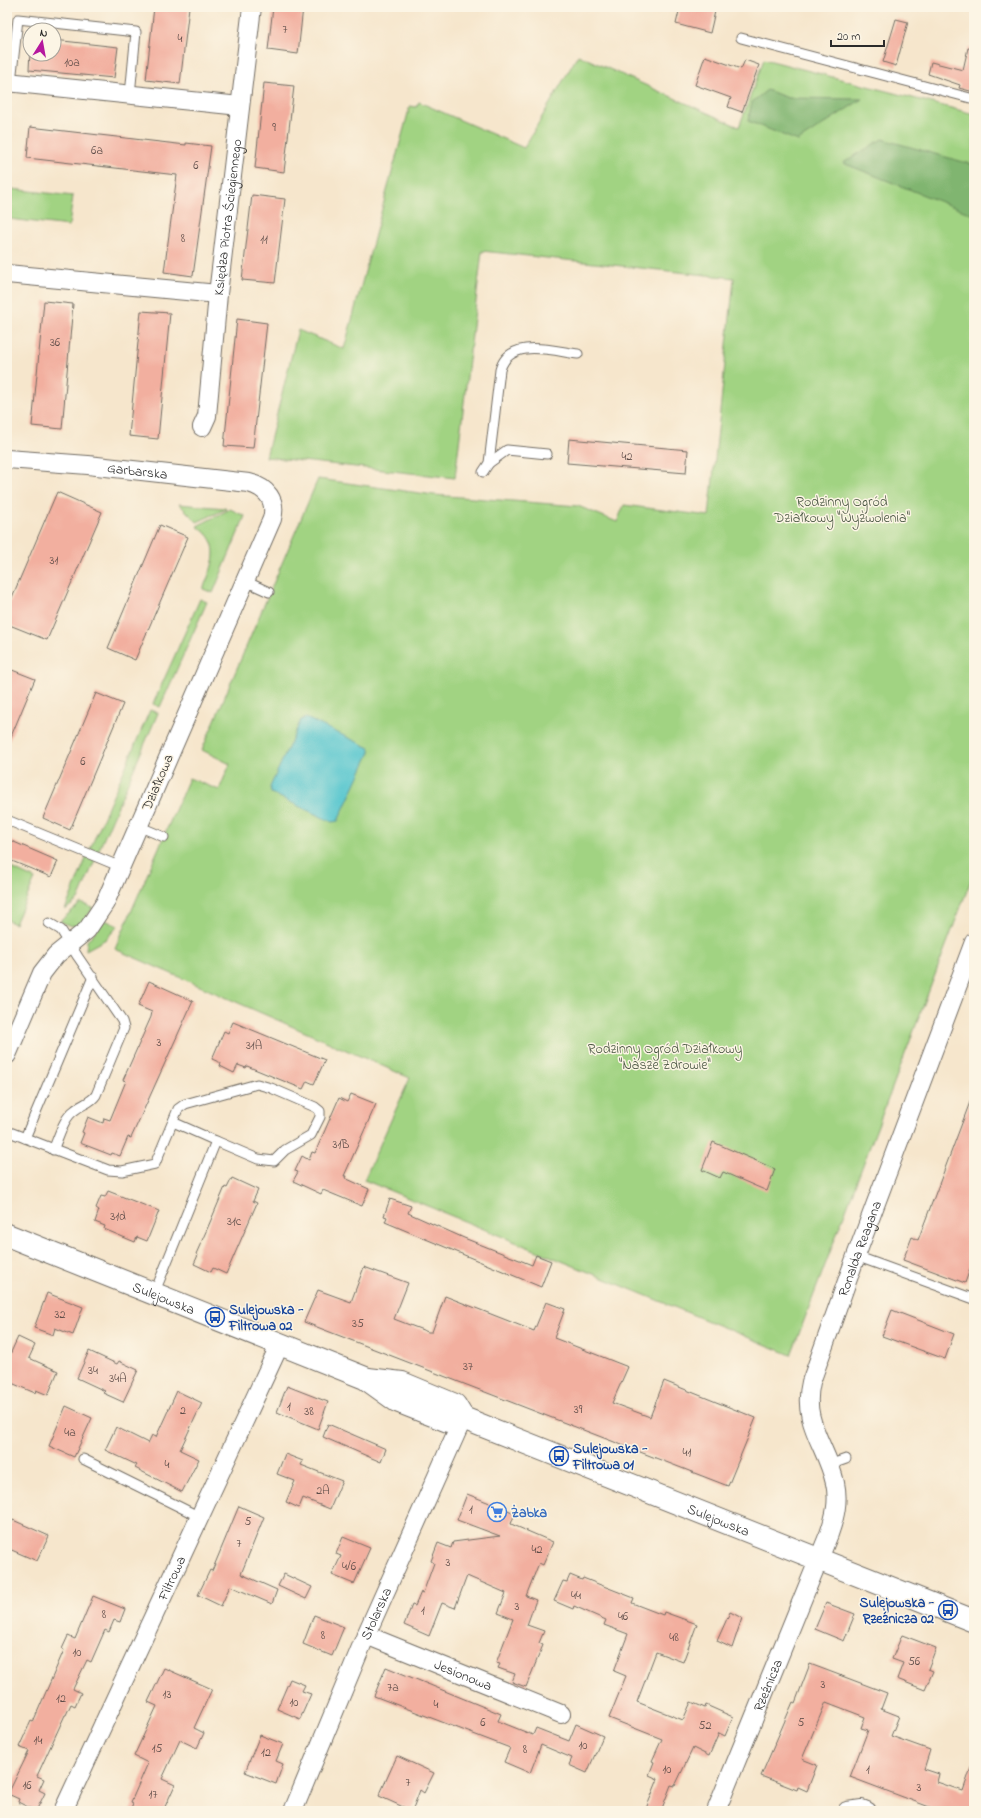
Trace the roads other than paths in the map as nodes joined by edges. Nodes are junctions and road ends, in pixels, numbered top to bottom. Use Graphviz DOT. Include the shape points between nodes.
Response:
graph roads {
  1 [pos="252,7"];
  2 [pos="741,38"];
  3 [pos="9,82"];
  4 [pos="130,95"];
  5 [pos="974,99"];
  6 [pos="240,106"];
  7 [pos="7,274"];
  8 [pos="218,294"];
  9 [pos="578,354"];
  10 [pos="202,427"];
  11 [pos="547,454"];
  12 [pos="7,459"];
  13 [pos="489,463"];
  14 [pos="483,472"];
  15 [pos="266,491"];
  16 [pos="245,581"];
  17 [pos="269,592"];
  18 [pos="7,820"];
  19 [pos="138,826"];
  20 [pos="164,837"];
  21 [pos="121,866"];
  22 [pos="49,923"];
  23 [pos="974,942"];
  24 [pos="70,945"];
  25 [pos="92,977"];
  26 [pos="7,1055"];
  27 [pos="173,1122"];
  28 [pos="7,1131"];
  29 [pos="25,1138"];
  30 [pos="216,1141"];
  31 [pos="53,1150"];
  32 [pos="7,1235"];
  33 [pos="856,1256"];
  34 [pos="154,1294"];
  35 [pos="974,1299"];
  36 [pos="280,1344"];
  37 [pos="463,1418"];
  38 [pos="83,1459"];
  39 [pos="846,1459"];
  40 [pos="829,1465"];
  41 [pos="200,1517"];
  42 [pos="819,1559"];
  43 [pos="974,1621"];
  44 [pos="366,1635"];
  45 [pos="561,1714"];
  46 [pos="62,1811"];
  47 [pos="293,1811"];
  48 [pos="716,1811"];
  1 -- 6 [label="street, Księdza Piotra Ściegiennego"];
  2 -- 5 [label="lane"];
  3 -- 4 [label="street"];
  3 -- 4 [label="lane" via="18,19 136,32"];
  4 -- 6 [label="street"];
  6 -- 8 [label="street, Księdza Piotra Ściegiennego"];
  7 -- 8 [label="street"];
  8 -- 10 [label="street, Księdza Piotra Ściegiennego" via="207,416"];
  9 -- 13 [label="lane" via="520,349 503,361"];
  11 -- 13 [label="lane" via="507,450"];
  12 -- 15 [label="street, Garbarska" via="230,480 257,485"];
  13 -- 14 [label="lane"];
  15 -- 16 [label="street, Działkowa" via="272,502 273,513"];
  16 -- 17 [label="lane"];
  16 -- 19 [label="street, Działkowa"];
  18 -- 21 [label="lane"];
  19 -- 20 [label="lane"];
  19 -- 21 [label="street, Działkowa"];
  21 -- 24 [label="street, Działkowa" via="96,919"];
  22 -- 24 [label="lane" via="61,930"];
  23 -- 33 [label="street, Ronalda Reagana"];
  24 -- 25 [label="lane"];
  24 -- 26 [label="street, Działkowa" via="56,956 42,973"];
  25 -- 29 [label="lane"];
  25 -- 31 [label="lane" via="122,1021 124,1028 96,1095 70,1115"];
  27 -- 30 [label="lane"];
  27 -- 30 [label="lane" via="179,1108 185,1104 257,1084 315,1107 320,1112 311,1135 285,1150 274,1161 258,1159"];
  27 -- 31 [label="lane" via="157,1162 152,1165 113,1172"];
  28 -- 29 [label="lane"];
  29 -- 31 [label="lane"];
  30 -- 34 [label="lane"];
  32 -- 34 [label="main road, Sulejowska"];
  33 -- 35 [label="lane"];
  33 -- 40 [label="street, Ronalda Reagana" via="809,1389 810,1418"];
  34 -- 36 [label="main road, Sulejowska"];
  36 -- 37 [label="main road, Sulejowska" via="365,1378 402,1383 454,1404"];
  36 -- 41 [label="street, Filtrowa"];
  37 -- 42 [label="main road, Sulejowska"];
  37 -- 44 [label="street, Stolarska"];
  38 -- 41 [label="lane"];
  39 -- 40 [label="lane"];
  40 -- 42 [label="street, Ronalda Reagana" via="835,1482 836,1510"];
  41 -- 46 [label="street, Filtrowa"];
  42 -- 43 [label="main road, Sulejowska"];
  42 -- 48 [label="street, Rzeźnicza"];
  44 -- 45 [label="street, Jesionowa"];
  44 -- 47 [label="street, Stolarska"];
}
